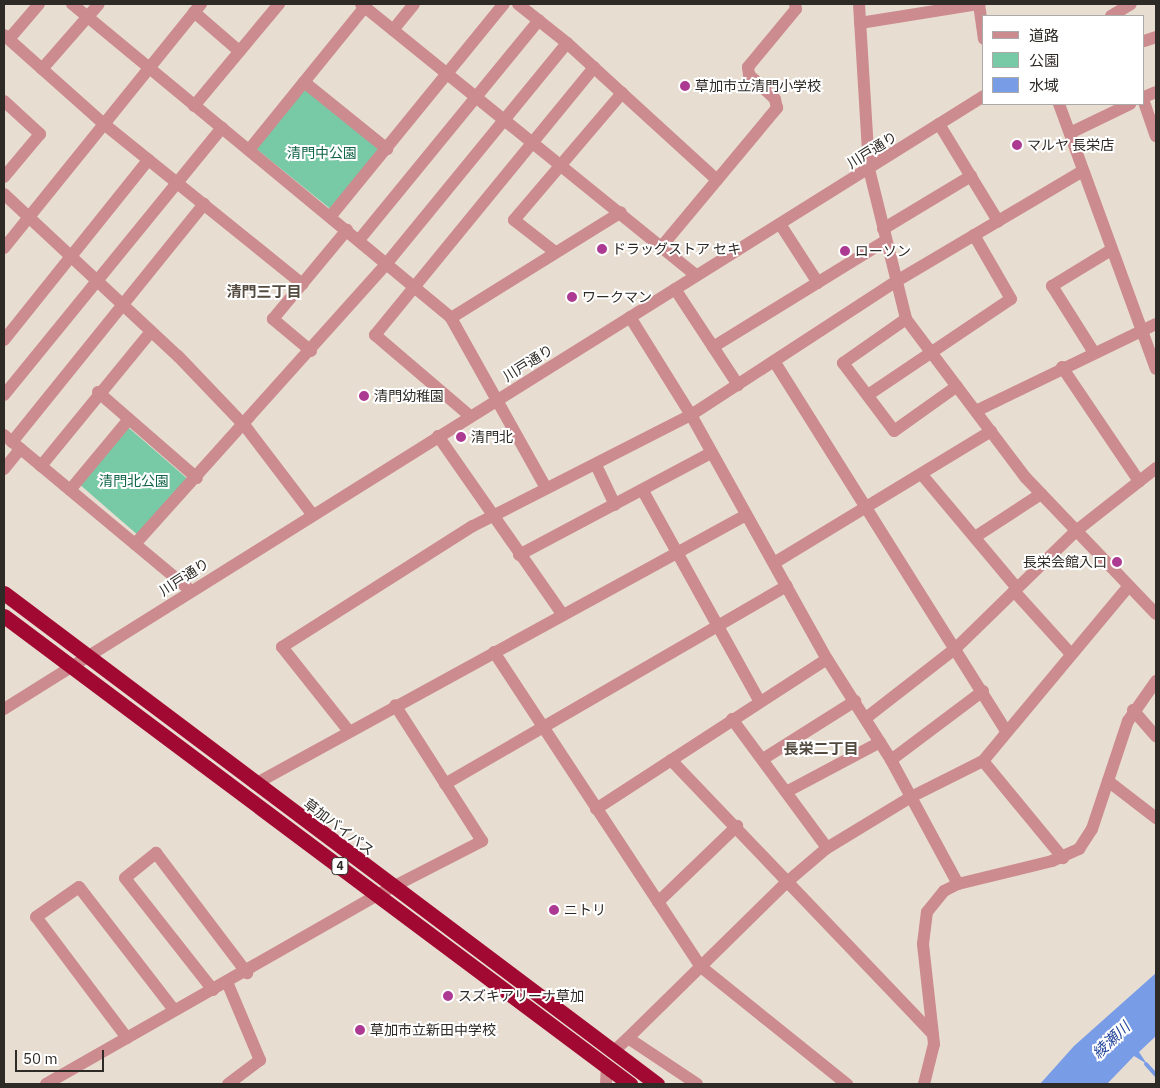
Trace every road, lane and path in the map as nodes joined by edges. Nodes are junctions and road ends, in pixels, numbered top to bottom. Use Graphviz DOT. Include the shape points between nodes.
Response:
graph roads {
  1 [pos="40,4"];
  2 [pos="72,4"];
  3 [pos="99,4"];
  4 [pos="279,4"];
  5 [pos="414,4"];
  6 [pos="504,4"];
  7 [pos="518,4"];
  8 [pos="795,4"];
  9 [pos="859,4"];
  10 [pos="979,4"];
  11 [pos="1129,4"];
  12 [pos="363,5"];
  13 [pos="198,8"];
  14 [pos="1112,15"];
  15 [pos="88,18"];
  16 [pos="539,20"];
  17 [pos="860,23"];
  18 [pos="982,25"];
  19 [pos="393,30"];
  20 [pos="6,37"];
  21 [pos="567,43"];
  22 [pos="239,51"];
  23 [pos="594,67"];
  24 [pos="42,69"];
  25 [pos="148,69"];
  26 [pos="449,75"];
  27 [pos="304,82"];
  28 [pos="622,93"];
  29 [pos="476,96"];
  30 [pos="982,97"];
  31 [pos="4,101"];
  32 [pos="1058,105"];
  33 [pos="1128,105"];
  34 [pos="1145,105"];
  35 [pos="194,106"];
  36 [pos="504,120"];
  37 [pos="104,124"];
  38 [pos="939,124"];
  39 [pos="222,128"];
  40 [pos="1070,133"];
  41 [pos="1156,136"];
  42 [pos="533,141"];
  43 [pos="387,149"];
  44 [pos="249,150"];
  45 [pos="148,160"];
  46 [pos="562,165"];
  47 [pos="869,169"];
  48 [pos="1083,171"];
  49 [pos="971,176"];
  50 [pos="4,177"];
  51 [pos="716,180"];
  52 [pos="176,182"];
  53 [pos="4,194"];
  54 [pos="204,204"];
  55 [pos="621,212"];
  56 [pos="30,217"];
  57 [pos="330,217"];
  58 [pos="998,221"];
  59 [pos="780,224"];
  60 [pos="883,229"];
  61 [pos="347,230"];
  62 [pos="974,235"];
  63 [pos="359,240"];
  64 [pos="884,242"];
  65 [pos="662,246"];
  66 [pos="4,248"];
  67 [pos="1111,250"];
  68 [pos="555,252"];
  69 [pos="72,256"];
  70 [pos="388,263"];
  71 [pos="696,275"];
  72 [pos="99,281"];
  73 [pos="818,282"];
  74 [pos="895,282"];
  75 [pos="302,284"];
  76 [pos="413,285"];
  77 [pos="676,289"];
  78 [pos="123,306"];
  79 [pos="451,318"];
  80 [pos="630,318"];
  81 [pos="906,319"];
  82 [pos="1156,324"];
  83 [pos="1138,329"];
  84 [pos="150,333"];
  85 [pos="4,340"];
  86 [pos="713,347"];
  87 [pos="929,350"];
  88 [pos="310,351"];
  89 [pos="1094,352"];
  90 [pos="774,361"];
  91 [pos="1062,367"];
  92 [pos="1156,369"];
  93 [pos="738,385"];
  94 [pos="957,386"];
  95 [pos="98,392"];
  96 [pos="4,395"];
  97 [pos="868,395"];
  98 [pos="496,400"];
  99 [pos="976,411"];
  100 [pos="691,415"];
  101 [pos="470,416"];
  102 [pos="129,419"];
  103 [pos="246,426"];
  104 [pos="991,431"];
  105 [pos="438,436"];
  106 [pos="12,442"];
  107 [pos="711,453"];
  108 [pos="596,465"];
  109 [pos="41,466"];
  110 [pos="1156,468"];
  111 [pos="4,469"];
  112 [pos="923,476"];
  113 [pos="197,478"];
  114 [pos="1140,481"];
  115 [pos="546,488"];
  116 [pos="70,490"];
  117 [pos="642,491"];
  118 [pos="1041,494"];
  119 [pos="615,505"];
  120 [pos="868,508"];
  121 [pos="312,514"];
  122 [pos="746,514"];
  123 [pos="493,515"];
  124 [pos="1076,531"];
  125 [pos="975,537"];
  126 [pos="135,544"];
  127 [pos="677,554"];
  128 [pos="519,555"];
  129 [pos="774,563"];
  130 [pos="787,586"];
  131 [pos="1129,586"];
  132 [pos="190,590"];
  133 [pos="1016,590"];
  134 [pos="4,594"];
  135 [pos="1156,614"];
  136 [pos="563,615"];
  137 [pos="4,616"];
  138 [pos="717,626"];
  139 [pos="956,648"];
  140 [pos="494,652"];
  141 [pos="1070,653"];
  142 [pos="88,657"];
  143 [pos="827,659"];
  144 [pos="72,667"];
  145 [pos="1156,681"];
  146 [pos="983,691"];
  147 [pos="855,701"];
  148 [pos="760,702"];
  149 [pos="395,706"];
  150 [pos="4,709"];
  151 [pos="1133,710"];
  152 [pos="866,718"];
  153 [pos="732,719"];
  154 [pos="542,726"];
  155 [pos="348,730"];
  156 [pos="1006,730"];
  157 [pos="1156,736"];
  158 [pos="880,742"];
  159 [pos="763,758"];
  160 [pos="671,760"];
  161 [pos="891,760"];
  162 [pos="983,760"];
  163 [pos="1108,781"];
  164 [pos="255,784"];
  165 [pos="445,784"];
  166 [pos="788,791"];
  167 [pos="911,797"];
  168 [pos="596,809"];
  169 [pos="1155,814"];
  170 [pos="737,826"];
  171 [pos="827,848"];
  172 [pos="1063,858"];
  173 [pos="787,882"];
  174 [pos="958,884"];
  175 [pos="394,889"];
  176 [pos="379,894"];
  177 [pos="658,902"];
  178 [pos="700,966"];
  179 [pos="247,973"];
  180 [pos="227,982"];
  181 [pos="214,990"];
  182 [pos="174,1010"];
  183 [pos="933,1034"];
  184 [pos="126,1038"];
  185 [pos="628,1038"];
  186 [pos="614,1051"];
  187 [pos="607,1067"];
  188 [pos="46,1084"];
  189 [pos="228,1084"];
  190 [pos="606,1084"];
  191 [pos="630,1084"];
  192 [pos="657,1084"];
  193 [pos="697,1084"];
  194 [pos="847,1084"];
  195 [pos="924,1084"];
  1 -- 20 [label="street"];
  2 -- 15 [label="street"];
  3 -- 15 [label="street"];
  4 -- 22 [label="street"];
  5 -- 19 [label="street"];
  6 -- 26 [label="street"];
  7 -- 16 [label="street"];
  8 -- 51 [label="street" via="796,10 748,67 749,75 775,99 777,108"];
  9 -- 17 [label="street"];
  10 -- 17 [label="street"];
  10 -- 18 [label="street"];
  11 -- 14 [label="street"];
  12 -- 19 [label="street"];
  12 -- 27 [label="street"];
  13 -- 22 [label="street"];
  13 -- 25 [label="street"];
  15 -- 24 [label="street"];
  15 -- 25 [label="street"];
  16 -- 21 [label="street"];
  16 -- 29 [label="street"];
  17 -- 47 [label="street"];
  19 -- 26 [label="street"];
  20 -- 24 [label="street"];
  21 -- 23 [label="street"];
  21 -- 36 [label="street"];
  22 -- 35 [label="street"];
  23 -- 28 [label="street"];
  23 -- 42 [label="street"];
  24 -- 37 [label="street"];
  25 -- 35 [label="street"];
  25 -- 37 [label="street"];
  26 -- 29 [label="street"];
  26 -- 43 [label="street"];
  27 -- 43 [label="street"];
  27 -- 44 [label="street"];
  28 -- 46 [label="street"];
  28 -- 51 [label="street"];
  29 -- 36 [label="street"];
  29 -- 63 [label="street"];
  30 -- 38 [label="street, 川戸通り"];
  31 -- 50 [label="street" via="40,134"];
  32 -- 40 [label="street"];
  33 -- 40 [label="street"];
  34 -- 41 [label="street"];
  35 -- 39 [label="street"];
  36 -- 42 [label="street"];
  36 -- 70 [label="street"];
  37 -- 45 [label="street"];
  37 -- 56 [label="street"];
  38 -- 47 [label="street, 川戸通り"];
  38 -- 49 [label="street"];
  39 -- 44 [label="street"];
  39 -- 52 [label="street"];
  40 -- 48 [label="street"];
  42 -- 46 [label="street"];
  42 -- 76 [label="street"];
  43 -- 57 [label="street"];
  44 -- 57 [label="street"];
  45 -- 52 [label="street"];
  45 -- 69 [label="street"];
  46 -- 55 [label="street"];
  46 -- 68 [label="street" via="514,220"];
  47 -- 59 [label="street, 川戸通り"];
  47 -- 60 [label="street"];
  48 -- 58 [label="street"];
  48 -- 67 [label="street"];
  49 -- 58 [label="street"];
  49 -- 60 [label="street"];
  51 -- 65 [label="street"];
  52 -- 54 [label="street"];
  52 -- 72 [label="street"];
  53 -- 56 [label="street"];
  54 -- 75 [label="street"];
  54 -- 78 [label="street"];
  55 -- 65 [label="street"];
  55 -- 68 [label="street"];
  56 -- 66 [label="street"];
  56 -- 69 [label="street"];
  57 -- 61 [label="street"];
  58 -- 62 [label="street"];
  59 -- 71 [label="street, 川戸通り"];
  59 -- 73 [label="street"];
  60 -- 64 [label="street"];
  61 -- 63 [label="street"];
  61 -- 75 [label="street"];
  62 -- 74 [label="street"];
  62 -- 87 [label="street" via="1011,299"];
  63 -- 70 [label="street"];
  64 -- 73 [label="street"];
  64 -- 74 [label="street"];
  65 -- 71 [label="street"];
  67 -- 83 [label="street"];
  67 -- 89 [label="street" via="1052,286"];
  68 -- 79 [label="street"];
  69 -- 72 [label="street"];
  69 -- 85 [label="street"];
  70 -- 76 [label="street"];
  70 -- 88 [label="street"];
  71 -- 77 [label="street, 川戸通り"];
  72 -- 78 [label="street"];
  72 -- 96 [label="street"];
  73 -- 86 [label="street"];
  74 -- 81 [label="street"];
  74 -- 90 [label="street"];
  75 -- 88 [label="street" via="273,319"];
  76 -- 79 [label="street"];
  76 -- 101 [label="street" via="375,335"];
  77 -- 80 [label="street, 川戸通り"];
  77 -- 86 [label="street"];
  78 -- 84 [label="street"];
  78 -- 106 [label="street"];
  79 -- 98 [label="street"];
  80 -- 98 [label="street, 川戸通り"];
  80 -- 100 [label="street"];
  81 -- 87 [label="street"];
  81 -- 97 [label="street" via="843,363"];
  82 -- 83 [label="street"];
  83 -- 89 [label="street"];
  83 -- 92 [label="street"];
  84 -- 95 [label="street"];
  84 -- 103 [label="street"];
  86 -- 93 [label="street"];
  87 -- 94 [label="street"];
  87 -- 97 [label="street"];
  88 -- 103 [label="street"];
  89 -- 91 [label="street"];
  90 -- 93 [label="street"];
  90 -- 120 [label="street"];
  91 -- 99 [label="street"];
  91 -- 114 [label="street"];
  93 -- 100 [label="street"];
  94 -- 97 [label="street" via="894,431"];
  94 -- 99 [label="street"];
  95 -- 102 [label="street"];
  95 -- 109 [label="street"];
  98 -- 101 [label="street, 川戸通り"];
  98 -- 115 [label="street"];
  99 -- 104 [label="street"];
  100 -- 107 [label="street"];
  100 -- 108 [label="street"];
  101 -- 105 [label="street, 川戸通り"];
  102 -- 113 [label="street"];
  102 -- 116 [label="street"];
  103 -- 113 [label="street"];
  103 -- 121 [label="street"];
  104 -- 112 [label="street"];
  104 -- 118 [label="street"];
  105 -- 121 [label="street, 川戸通り"];
  105 -- 123 [label="street"];
  106 -- 109 [label="street"];
  106 -- 111 [label="street"];
  107 -- 117 [label="street"];
  107 -- 122 [label="street"];
  108 -- 115 [label="street"];
  108 -- 119 [label="street"];
  109 -- 116 [label="street"];
  110 -- 114 [label="street"];
  112 -- 120 [label="street"];
  112 -- 125 [label="street"];
  113 -- 126 [label="street"];
  114 -- 124 [label="street"];
  115 -- 123 [label="street"];
  116 -- 126 [label="street"];
  117 -- 119 [label="street"];
  117 -- 127 [label="street"];
  118 -- 124 [label="street"];
  118 -- 125 [label="street"];
  119 -- 128 [label="street"];
  120 -- 129 [label="street"];
  120 -- 139 [label="street"];
  121 -- 132 [label="street, 川戸通り"];
  122 -- 127 [label="street"];
  122 -- 129 [label="street"];
  123 -- 128 [label="street"];
  123 -- 155 [label="street" via="282,647"];
  124 -- 131 [label="street"];
  124 -- 133 [label="street"];
  125 -- 133 [label="street"];
  126 -- 132 [label="street"];
  127 -- 136 [label="street"];
  127 -- 138 [label="street"];
  128 -- 136 [label="street"];
  129 -- 130 [label="street"];
  130 -- 138 [label="street"];
  130 -- 143 [label="street"];
  131 -- 135 [label="street"];
  131 -- 141 [label="street"];
  132 -- 142 [label="street, 川戸通り"];
  133 -- 139 [label="street"];
  133 -- 141 [label="street"];
  134 -- 142 [label="highway, 草加バイパス / 4"];
  136 -- 140 [label="street"];
  137 -- 144 [label="highway, 4"];
  138 -- 148 [label="street"];
  138 -- 154 [label="street"];
  139 -- 146 [label="street"];
  139 -- 152 [label="street"];
  140 -- 149 [label="street"];
  140 -- 154 [label="street"];
  141 -- 156 [label="street"];
  142 -- 144 [label="street, 川戸通り"];
  142 -- 164 [label="highway, 草加バイパス / 4"];
  143 -- 147 [label="street"];
  143 -- 148 [label="street"];
  144 -- 150 [label="street, 川戸通り"];
  144 -- 176 [label="highway, 4"];
  145 -- 151 [label="street"];
  146 -- 156 [label="street"];
  146 -- 161 [label="street"];
  147 -- 152 [label="street"];
  147 -- 159 [label="street"];
  148 -- 153 [label="street"];
  149 -- 155 [label="street"];
  149 -- 165 [label="street"];
  151 -- 157 [label="street"];
  151 -- 163 [label="street"];
  152 -- 158 [label="street"];
  153 -- 159 [label="street"];
  153 -- 160 [label="street"];
  154 -- 165 [label="street"];
  154 -- 168 [label="street"];
  155 -- 164 [label="street"];
  156 -- 162 [label="street"];
  158 -- 161 [label="street"];
  158 -- 166 [label="street"];
  159 -- 166 [label="street"];
  160 -- 168 [label="street"];
  160 -- 170 [label="street"];
  161 -- 167 [label="street"];
  162 -- 167 [label="street"];
  162 -- 172 [label="street"];
  163 -- 169 [label="street"];
  163 -- 172 [label="street" via="1086,840"];
  164 -- 175 [label="highway, 草加バイパス / 4"];
  165 -- 175 [label="street" via="482,841"];
  166 -- 171 [label="street"];
  167 -- 171 [label="street"];
  167 -- 174 [label="street"];
  168 -- 177 [label="street"];
  170 -- 173 [label="street"];
  170 -- 177 [label="street"];
  171 -- 173 [label="street"];
  172 -- 174 [label="street"];
  173 -- 178 [label="street"];
  173 -- 183 [label="street"];
  174 -- 183 [label="street" via="934,901 924,923"];
  175 -- 176 [label="street"];
  175 -- 186 [label="highway, 草加バイパス / 4"];
  176 -- 179 [label="street"];
  176 -- 187 [label="highway, 4"];
  177 -- 178 [label="street"];
  178 -- 185 [label="street"];
  178 -- 194 [label="street"];
  179 -- 180 [label="street"];
  179 -- 181 [label="street" via="156,853 125,878"];
  180 -- 181 [label="street"];
  180 -- 189 [label="street" via="260,1060"];
  181 -- 182 [label="street"];
  182 -- 184 [label="street"];
  182 -- 184 [label="street" via="79,887 36,917"];
  183 -- 195 [label="street" via="932,1063"];
  184 -- 188 [label="street"];
  185 -- 186 [label="street"];
  185 -- 193 [label="street"];
  186 -- 192 [label="highway, 草加バイパス / 4"];
  187 -- 190 [label="street"];
  187 -- 191 [label="highway, 4"];
}
